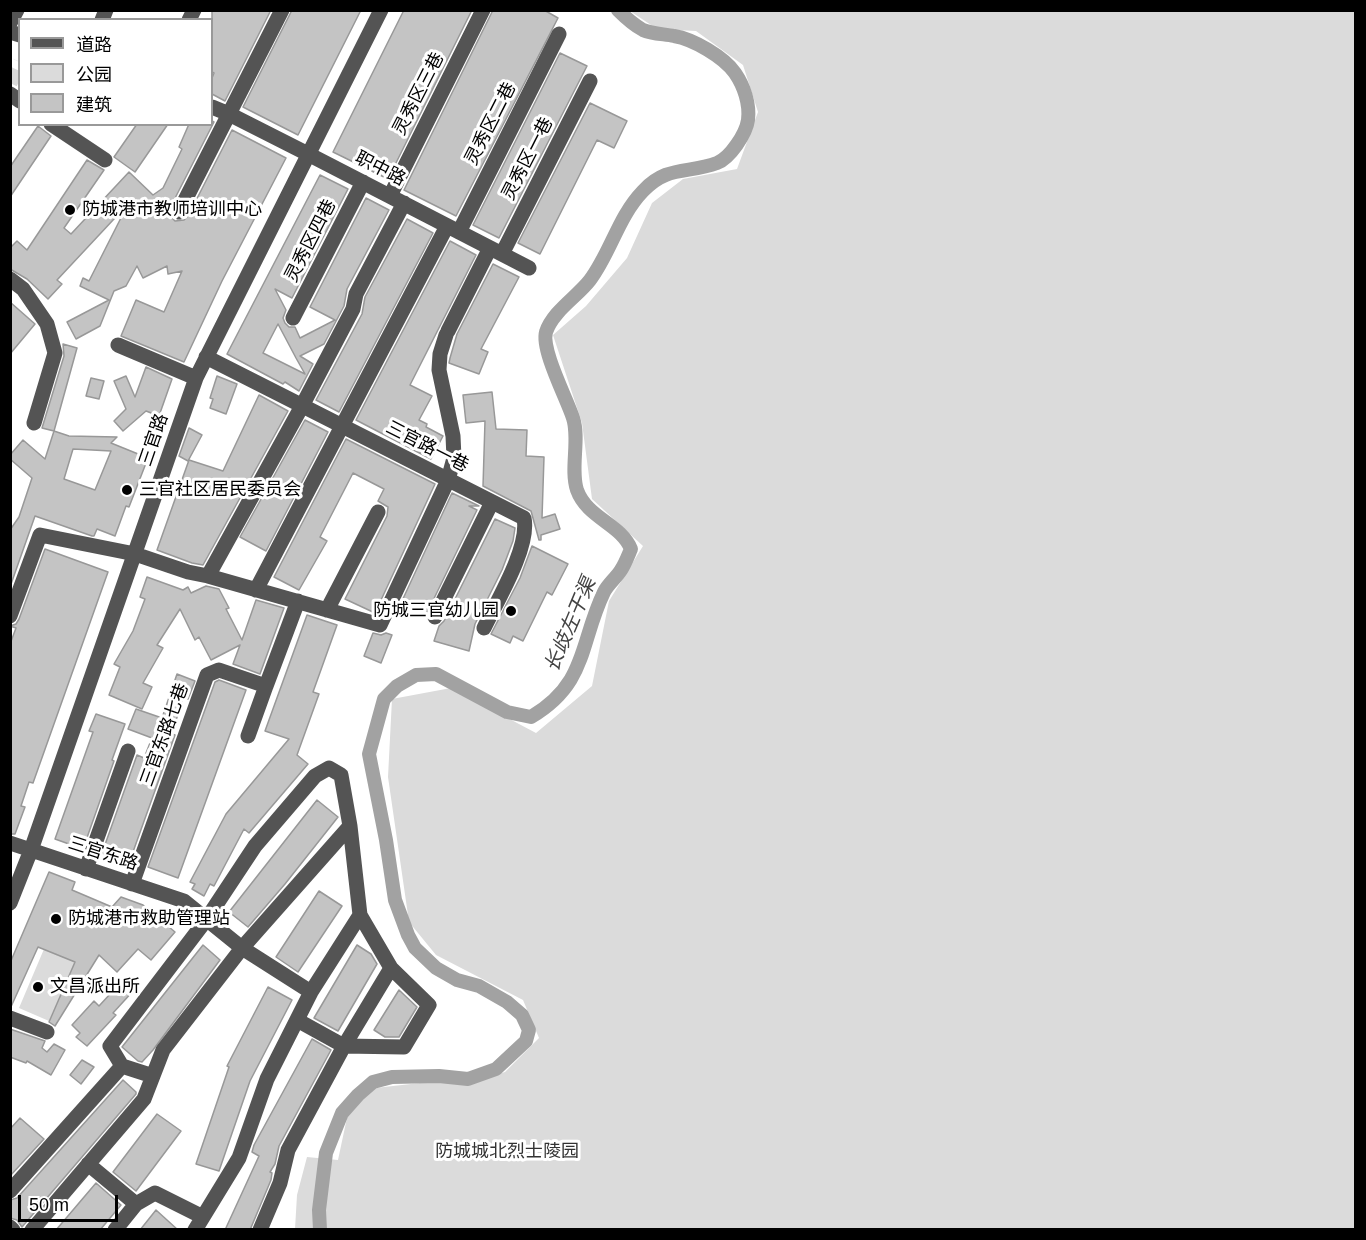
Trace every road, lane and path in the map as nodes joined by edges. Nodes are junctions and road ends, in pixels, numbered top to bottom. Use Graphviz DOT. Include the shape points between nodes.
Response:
graph roads {
  1 [pos="17,10"];
  2 [pos="282,10"];
  3 [pos="381,10"];
  4 [pos="483,10"];
  5 [pos="10,23"];
  6 [pos="559,34"];
  7 [pos="590,81"];
  8 [pos="213,107"];
  9 [pos="229,114"];
  10 [pos="54,126"];
  11 [pos="308,154"];
  12 [pos="105,160"];
  13 [pos="363,182"];
  14 [pos="397,200"];
  15 [pos="179,212"];
  16 [pos="453,229"];
  17 [pos="496,251"];
  18 [pos="529,268"];
  19 [pos="10,279"];
  20 [pos="293,318"];
  21 [pos="118,345"];
  22 [pos="206,357"];
  23 [pos="196,378"];
  24 [pos="302,406"];
  25 [pos="34,423"];
  26 [pos="343,426"];
  27 [pos="448,480"];
  28 [pos="492,502"];
  29 [pos="378,512"];
  30 [pos="135,554"];
  31 [pos="208,576"];
  32 [pos="256,590"];
  33 [pos="298,601"];
  34 [pos="327,610"];
  35 [pos="10,616"];
  36 [pos="435,617"];
  37 [pos="484,628"];
  38 [pos="266,686"];
  39 [pos="248,736"];
  40 [pos="128,752"];
  41 [pos="350,826"];
  42 [pos="10,843"];
  43 [pos="31,850"];
  44 [pos="86,869"];
  45 [pos="132,884"];
  46 [pos="10,903"];
  47 [pos="360,915"];
  48 [pos="206,920"];
  49 [pos="242,948"];
  50 [pos="391,968"];
  51 [pos="311,992"];
  52 [pos="10,1018"];
  53 [pos="297,1020"];
  54 [pos="47,1032"];
  55 [pos="344,1046"];
  56 [pos="122,1066"];
  57 [pos="153,1076"];
  58 [pos="88,1164"];
  59 [pos="10,1191"];
  60 [pos="136,1204"];
  61 [pos="199,1223"];
  62 [pos="32,1230"];
  63 [pos="115,1230"];
  64 [pos="260,1230"];
  1 -- 5 [label="street"];
  2 -- 9 [label="street"];
  3 -- 11 [label="street, 三官路"];
  4 -- 14 [label="street, 灵秀区三巷"];
  6 -- 16 [label="street, 灵秀区二巷"];
  7 -- 17 [label="street, 灵秀区一巷"];
  8 -- 9 [label="street, 职中路"];
  9 -- 11 [label="street, 职中路"];
  9 -- 15 [label="street"];
  10 -- 12 [label="street"];
  11 -- 13 [label="street, 职中路"];
  11 -- 22 [label="street, 三官路"];
  13 -- 14 [label="street, 职中路"];
  13 -- 20 [label="street, 灵秀区四巷"];
  14 -- 16 [label="street, 职中路"];
  14 -- 24 [label="street, 灵秀区三巷" via="353,309"];
  16 -- 17 [label="street, 职中路"];
  16 -- 26 [label="street, 灵秀区二巷" via="401,315"];
  17 -- 18 [label="street, 职中路"];
  17 -- 27 [label="street, 灵秀区一巷" via="447,333 440,354 439,370 453,436 454,458"];
  19 -- 25 [label="street" via="23,289 47,324 55,353"];
  21 -- 23 [label="street"];
  22 -- 23 [label="street, 三官路"];
  22 -- 24 [label="street, 三官路一巷"];
  23 -- 30 [label="street, 三官路"];
  24 -- 26 [label="street, 三官路一巷"];
  24 -- 31 [label="street, 灵秀区三巷"];
  26 -- 27 [label="street, 三官路一巷"];
  26 -- 32 [label="street, 灵秀区二巷"];
  27 -- 28 [label="street, 三官路一巷"];
  27 -- 34 [label="street, 灵秀区一巷" via="380,625"];
  28 -- 36 [label="street"];
  28 -- 37 [label="street, 三官路一巷" via="524,518 526,528 514,567"];
  29 -- 34 [label="street"];
  30 -- 31 [label="street"];
  30 -- 35 [label="street" via="40,535"];
  30 -- 43 [label="street, 三官路"];
  31 -- 32 [label="street"];
  32 -- 33 [label="street"];
  33 -- 34 [label="street"];
  33 -- 38 [label="street"];
  38 -- 39 [label="street"];
  38 -- 45 [label="street, 三官东路七巷" via="219,670 207,675"];
  40 -- 44 [label="street"];
  41 -- 47 [label="street"];
  41 -- 48 [label="street" via="341,775 329,768 315,776 255,846"];
  41 -- 49 [label="street"];
  42 -- 43 [label="street, 三官东路"];
  43 -- 44 [label="street, 三官东路"];
  43 -- 46 [label="street, 三官路"];
  44 -- 45 [label="street, 三官东路"];
  45 -- 48 [label="street, 三官东路" via="184,902"];
  47 -- 50 [label="street"];
  47 -- 51 [label="street"];
  48 -- 49 [label="street"];
  48 -- 56 [label="street" via="110,1046"];
  49 -- 51 [label="street"];
  49 -- 57 [label="street" via="163,1050"];
  50 -- 55 [label="street"];
  50 -- 55 [label="street" via="429,1005 404,1047"];
  51 -- 53 [label="street"];
  52 -- 54 [label="street"];
  53 -- 55 [label="street"];
  53 -- 61 [label="street" via="267,1079 238,1158"];
  55 -- 64 [label="street" via="288,1150 280,1183"];
  56 -- 57 [label="street"];
  56 -- 59 [label="street"];
  57 -- 58 [label="street" via="144,1099"];
  58 -- 60 [label="street"];
  58 -- 62 [label="street"];
  60 -- 61 [label="street" via="155,1193"];
  60 -- 63 [label="street"];
}
